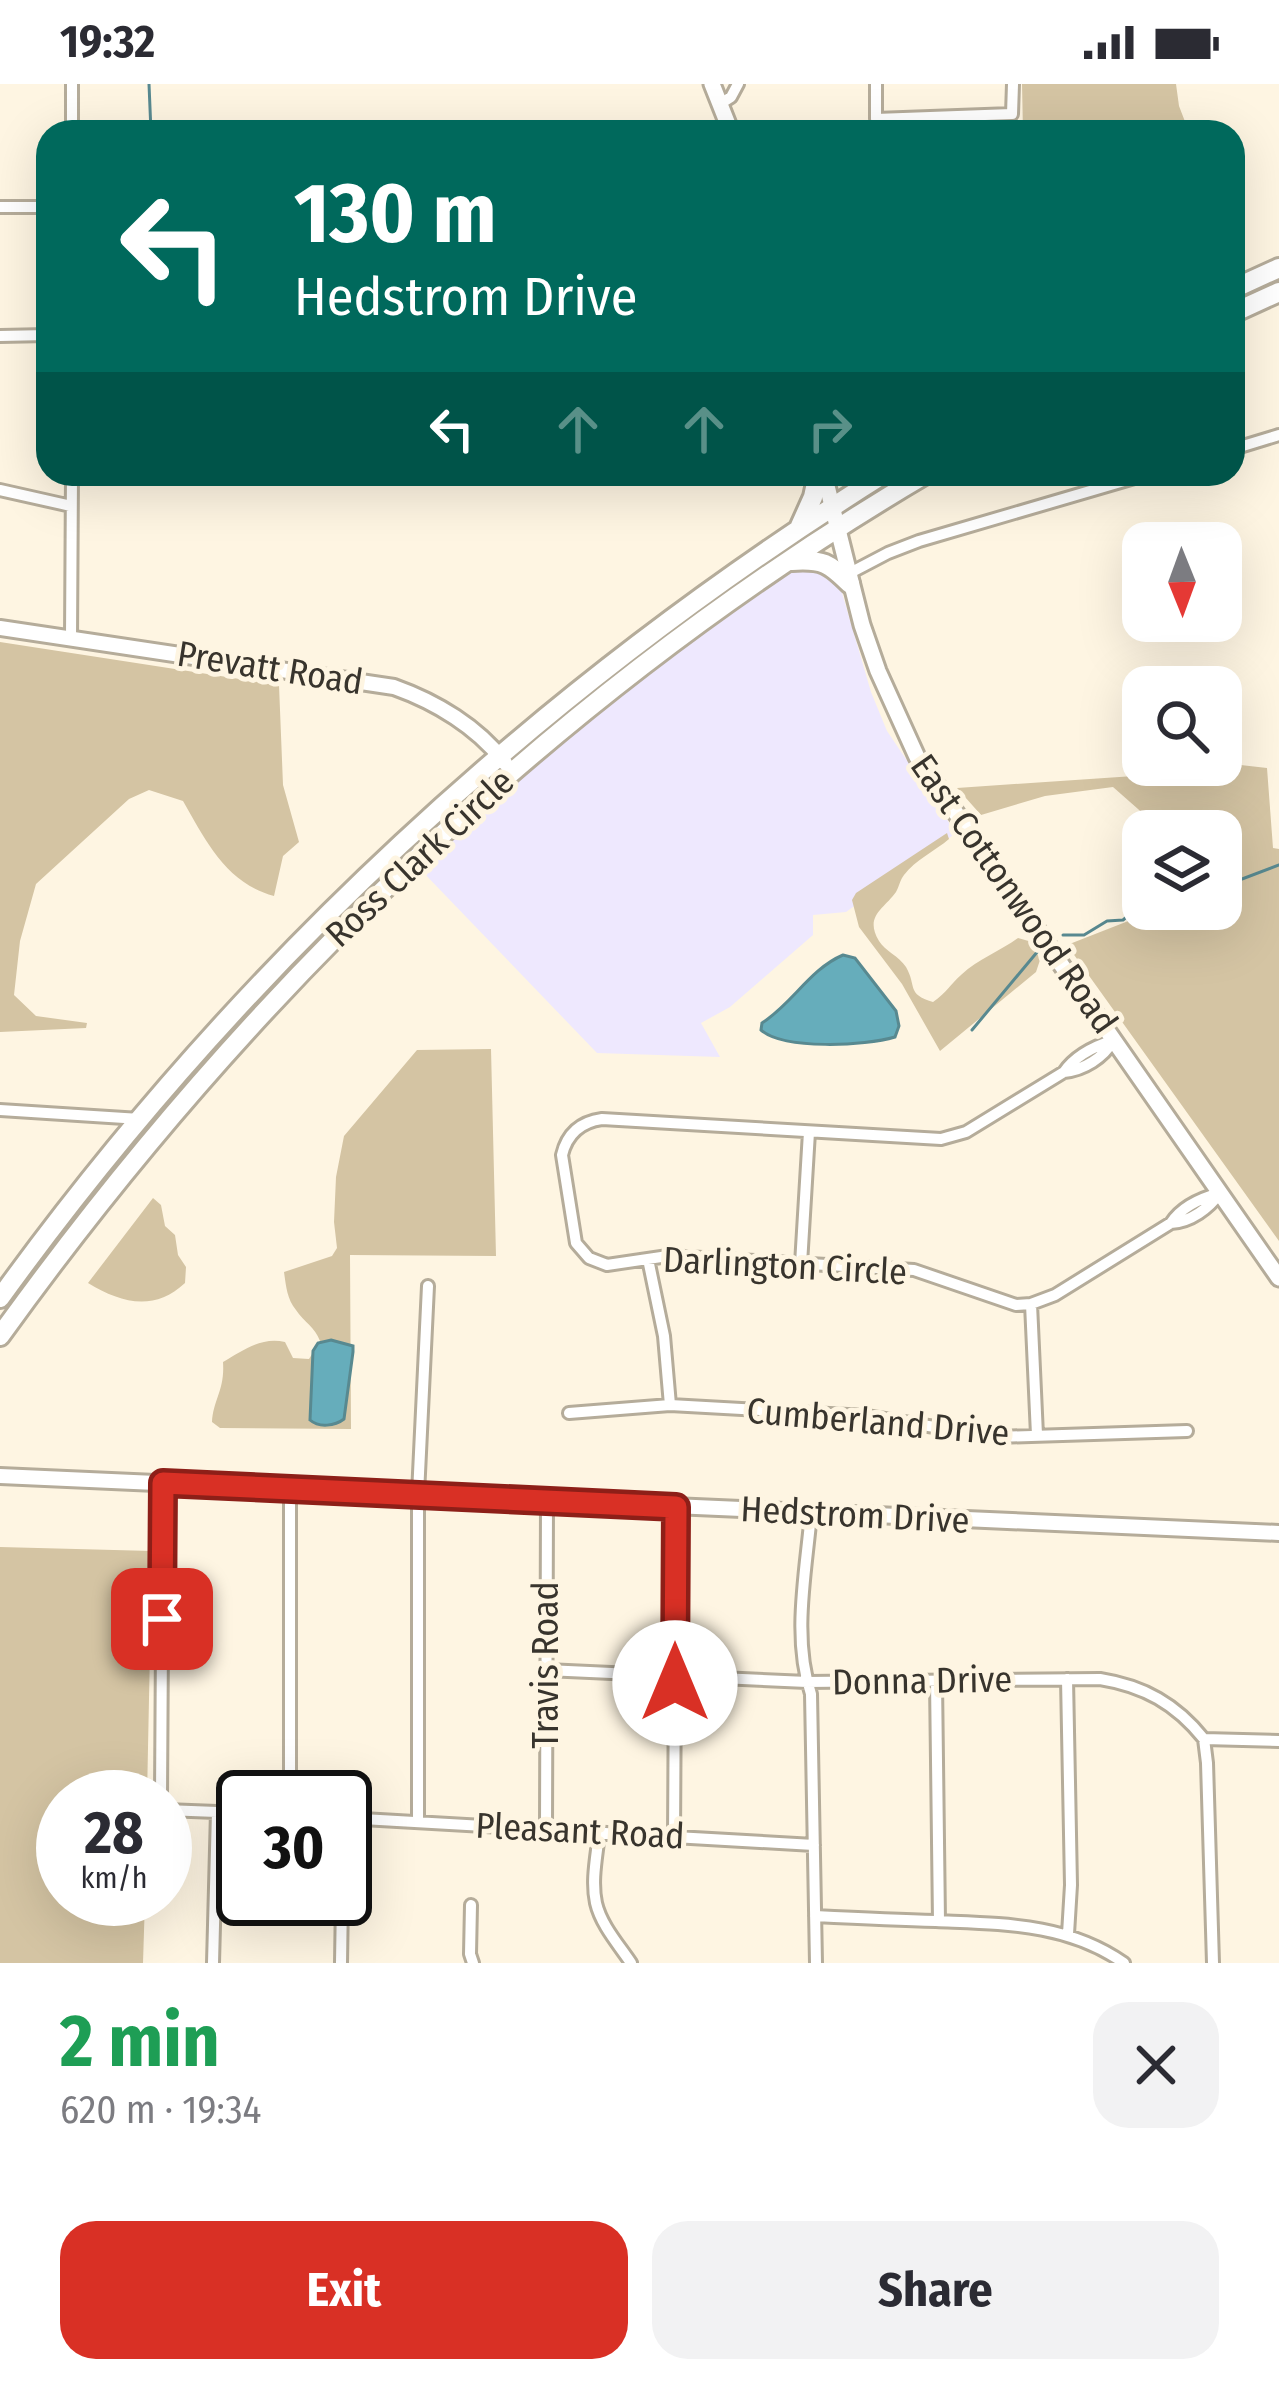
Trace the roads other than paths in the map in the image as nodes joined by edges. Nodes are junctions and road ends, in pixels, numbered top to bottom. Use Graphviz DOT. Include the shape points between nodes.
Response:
graph roads {
  1 [pos="71,84"];
  2 [pos="712,84"];
  3 [pos="738,84"];
  4 [pos="877,84"];
  5 [pos="1013,84"];
  6 [pos="720,104"];
  7 [pos="71,120"];
  8 [pos="726,120"];
  9 [pos="0,207"];
  10 [pos="36,207"];
  11 [pos="1279,268"];
  12 [pos="1245,284"];
  13 [pos="1279,297"];
  14 [pos="1245,308"];
  15 [pos="36,335"];
  16 [pos="0,336"];
  17 [pos="1279,435"];
  18 [pos="1245,445"];
  19 [pos="72,486"];
  20 [pos="817,486"];
  21 [pos="826,486"];
  22 [pos="865,486"];
  23 [pos="906,486"];
  24 [pos="1107,486"];
  25 [pos="0,490"];
  26 [pos="71,506"];
  27 [pos="833,506"];
  28 [pos="838,527"];
  29 [pos="799,529"];
  30 [pos="787,562"];
  31 [pos="849,579"];
  32 [pos="0,628"];
  33 [pos="71,638"];
  34 [pos="600,672"];
  35 [pos="603,698"];
  36 [pos="499,754"];
  37 [pos="512,772"];
  38 [pos="294,946"];
  39 [pos="311,960"];
  40 [pos="1114,1040"];
  41 [pos="0,1110"];
  42 [pos="139,1118"];
  43 [pos="160,1127"];
  44 [pos="809,1132"];
  45 [pos="1220,1193"];
  46 [pos="589,1258"];
  47 [pos="648,1259"];
  48 [pos="801,1264"];
  49 [pos="580,1269"];
  50 [pos="1279,1277"];
  51 [pos="428,1286"];
  52 [pos="0,1298"];
  53 [pos="1031,1304"];
  54 [pos="0,1336"];
  55 [pos="670,1405"];
  56 [pos="569,1413"];
  57 [pos="1187,1431"];
  58 [pos="1037,1435"];
  59 [pos="0,1476"];
  60 [pos="163,1483"];
  61 [pos="290,1489"];
  62 [pos="418,1494"];
  63 [pos="547,1501"];
  64 [pos="676,1507"];
  65 [pos="811,1513"];
  66 [pos="1279,1533"];
  67 [pos="546,1670"];
  68 [pos="675,1676"];
  69 [pos="1067,1679"];
  70 [pos="936,1681"];
  71 [pos="807,1682"];
  72 [pos="1204,1738"];
  73 [pos="1279,1741"];
  74 [pos="161,1770"];
  75 [pos="290,1770"];
  76 [pos="372,1819"];
  77 [pos="418,1822"];
  78 [pos="546,1829"];
  79 [pos="598,1833"];
  80 [pos="674,1837"];
  81 [pos="814,1845"];
  82 [pos="216,1850"];
  83 [pos="471,1905"];
  84 [pos="815,1916"];
  85 [pos="939,1921"];
  86 [pos="342,1926"];
  87 [pos="1068,1934"];
  88 [pos="213,1963"];
  89 [pos="341,1963"];
  90 [pos="473,1963"];
  91 [pos="631,1963"];
  92 [pos="816,1963"];
  93 [pos="1124,1963"];
  94 [pos="1213,1963"];
  1 -- 7 [label="street"];
  2 -- 6 [label="main road"];
  3 -- 6 [label="street"];
  4 -- 5 [label="street" via="876,119 1012,114"];
  6 -- 8 [label="main road"];
  9 -- 10 [label="street"];
  11 -- 12 [label="highway"];
  13 -- 14 [label="highway"];
  15 -- 16 [label="street"];
  17 -- 18 [label="street"];
  19 -- 26 [label="street"];
  20 -- 29 [label="highway"];
  21 -- 27 [label="main road, East Cottonwood Road"];
  22 -- 27 [label="highway, Ross Clark Circle"];
  23 -- 28 [label="highway, Ross Clark Circle"];
  24 -- 31 [label="street" via="920,541"];
  25 -- 26 [label="street"];
  26 -- 33 [label="street"];
  27 -- 28 [label="main road, East Cottonwood Road"];
  27 -- 29 [label="highway, Ross Clark Circle"];
  28 -- 30 [label="highway, Ross Clark Circle"];
  28 -- 31 [label="main road, East Cottonwood Road"];
  29 -- 34 [label="highway, Ross Clark Circle"];
  30 -- 31 [label="highway" via="822,561"];
  30 -- 35 [label="highway, Ross Clark Circle"];
  31 -- 40 [label="main road, East Cottonwood Road" via="917,757"];
  32 -- 33 [label="street, Prevatt Road"];
  33 -- 36 [label="street, Prevatt Road" via="394,687 451,714"];
  34 -- 35 [label="highway"];
  34 -- 36 [label="highway, Ross Clark Circle"];
  35 -- 37 [label="highway, Ross Clark Circle"];
  36 -- 37 [label="street, Prevatt Road"];
  36 -- 38 [label="highway, Ross Clark Circle"];
  37 -- 39 [label="highway, Ross Clark Circle"];
  38 -- 39 [label="highway"];
  38 -- 42 [label="highway, Ross Clark Circle"];
  39 -- 43 [label="highway, Ross Clark Circle"];
  40 -- 44 [label="street" via="950,1137"];
  40 -- 45 [label="main road, East Cottonwood Road"];
  41 -- 42 [label="street"];
  42 -- 43 [label="street"];
  42 -- 52 [label="highway, Ross Clark Circle"];
  43 -- 54 [label="highway, Ross Clark Circle"];
  44 -- 46 [label="street" via="602,1119 569,1129 562,1162 574,1237"];
  44 -- 48 [label="street"];
  45 -- 50 [label="main road, East Cottonwood Road"];
  45 -- 53 [label="street"];
  46 -- 47 [label="street, Darlington Circle" via="607,1265"];
  46 -- 49 [label="street"];
  47 -- 48 [label="street, Darlington Circle"];
  47 -- 55 [label="street"];
  48 -- 53 [label="street, Darlington Circle" via="914,1270"];
  51 -- 62 [label="street"];
  53 -- 58 [label="street"];
  55 -- 56 [label="street, Cumberland Drive"];
  55 -- 58 [label="street, Cumberland Drive"];
  57 -- 58 [label="street, Cumberland Drive"];
  59 -- 60 [label="street, Hedstrom Drive"];
  60 -- 61 [label="street, Hedstrom Drive"];
  60 -- 74 [label="street"];
  61 -- 62 [label="street, Hedstrom Drive"];
  61 -- 75 [label="street"];
  62 -- 63 [label="street, Hedstrom Drive"];
  62 -- 77 [label="street"];
  63 -- 64 [label="street, Hedstrom Drive"];
  63 -- 67 [label="street, Travis Road"];
  64 -- 65 [label="street, Hedstrom Drive"];
  64 -- 68 [label="street"];
  65 -- 66 [label="street, Hedstrom Drive"];
  65 -- 71 [label="street" via="801,1619"];
  67 -- 68 [label="street, Donna Drive"];
  67 -- 78 [label="street, Travis Road"];
  68 -- 71 [label="street, Donna Drive"];
  68 -- 80 [label="street"];
  69 -- 70 [label="street, Donna Drive"];
  69 -- 72 [label="street, Donna Drive" via="1141,1688"];
  69 -- 87 [label="street"];
  70 -- 71 [label="street, Donna Drive"];
  70 -- 85 [label="street"];
  71 -- 81 [label="street"];
  72 -- 73 [label="street"];
  72 -- 94 [label="street"];
  76 -- 77 [label="street, Pleasant Road"];
  77 -- 78 [label="street, Pleasant Road"];
  78 -- 79 [label="street, Pleasant Road"];
  79 -- 80 [label="street, Pleasant Road"];
  79 -- 91 [label="street" via="596,1905"];
  80 -- 81 [label="street, Pleasant Road"];
  81 -- 84 [label="street"];
  82 -- 88 [label="street"];
  83 -- 90 [label="street"];
  84 -- 85 [label="street"];
  84 -- 92 [label="street"];
  85 -- 87 [label="street"];
  86 -- 89 [label="street"];
  87 -- 93 [label="street"];
}
